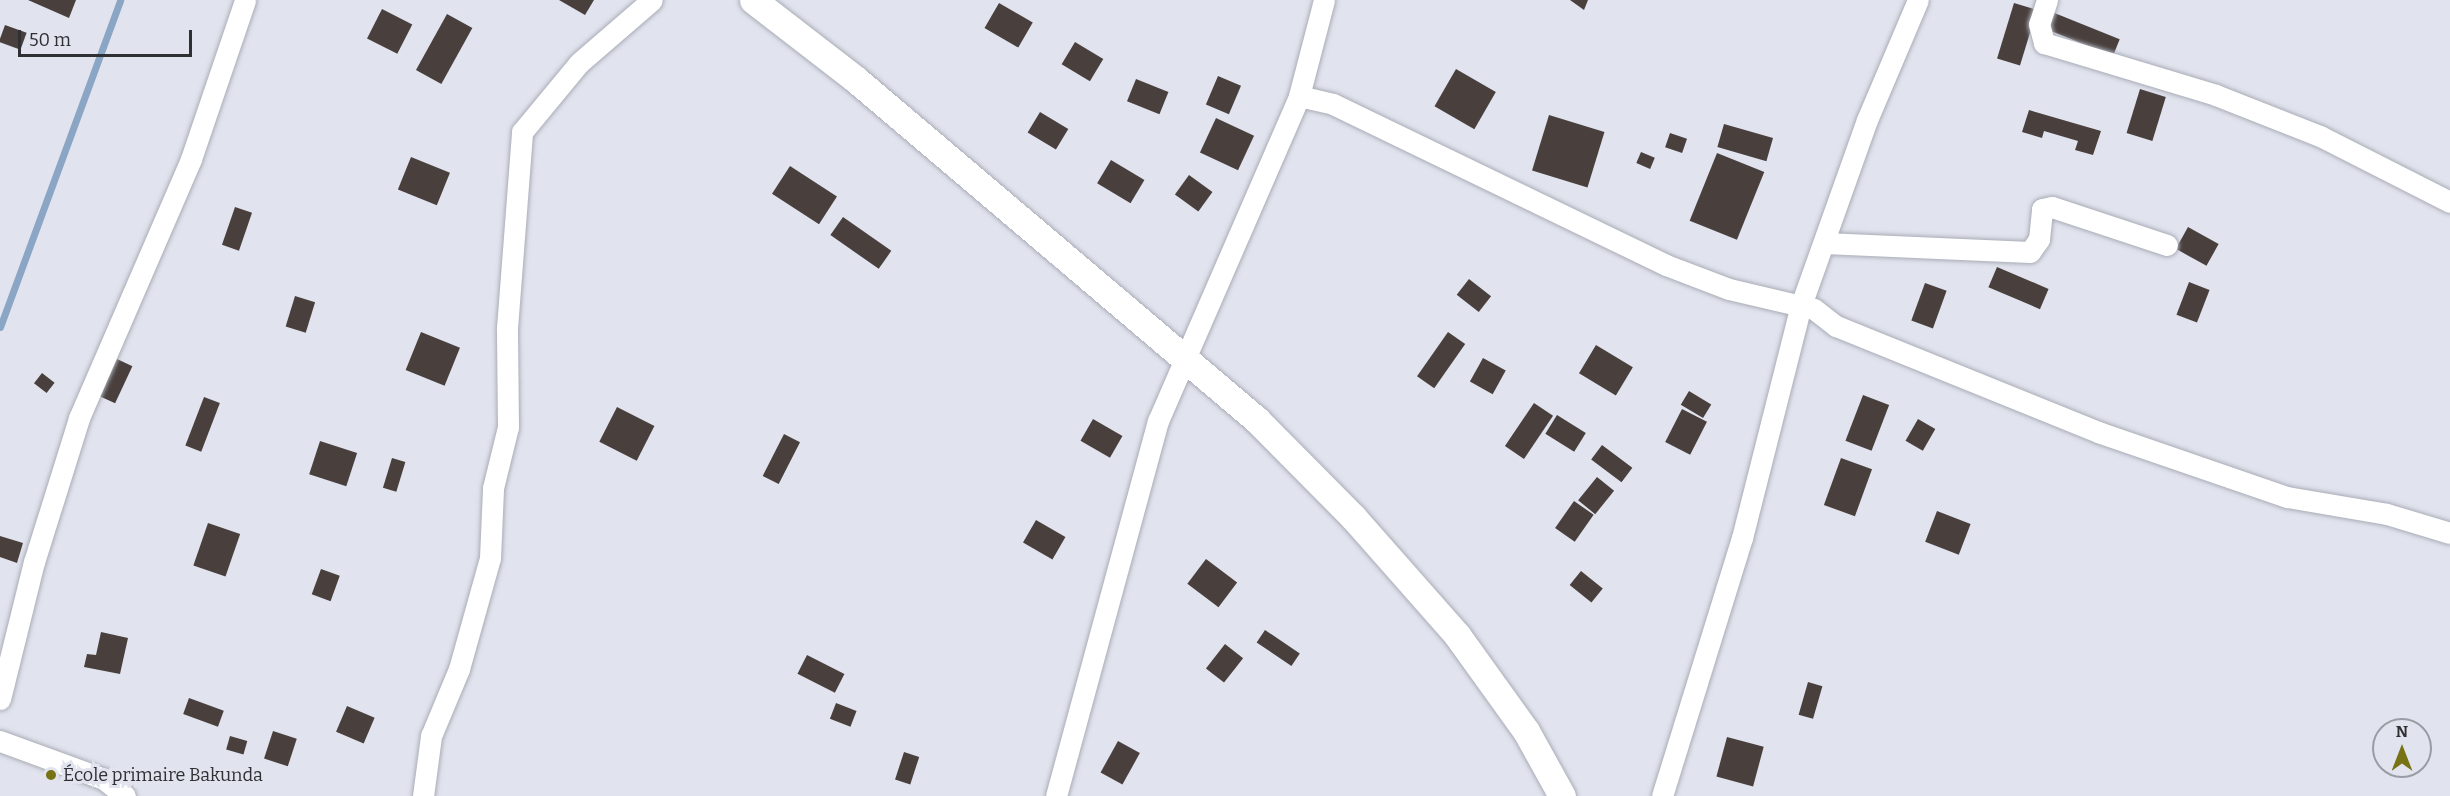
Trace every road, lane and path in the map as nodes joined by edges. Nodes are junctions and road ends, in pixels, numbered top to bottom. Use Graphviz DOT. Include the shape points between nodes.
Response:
graph roads {
  1 [pos="245,0"];
  2 [pos="652,0"];
  3 [pos="753,0"];
  4 [pos="1324,0"];
  5 [pos="1918,0"];
  6 [pos="2048,0"];
  7 [pos="1299,96"];
  8 [pos="2450,202"];
  9 [pos="1824,243"];
  10 [pos="2168,245"];
  11 [pos="1800,308"];
  12 [pos="1186,359"];
  13 [pos="2450,533"];
  14 [pos="0,699"];
  15 [pos="0,741"];
  16 [pos="125,796"];
  17 [pos="423,796"];
  18 [pos="1056,796"];
  19 [pos="1562,796"];
  20 [pos="1662,796"];
  1 -- 14 [label="street" via="190,159 79,418 45,520"];
  2 -- 17 [label="street" via="579,63 522,132 507,328 508,427 493,488 490,558 455,680 430,736"];
  3 -- 12 [label="street" via="855,78"];
  4 -- 7 [label="street"];
  5 -- 9 [label="street" via="1866,120"];
  6 -- 8 [label="street" via="2039,24 2044,43 2216,94 2320,136"];
  7 -- 11 [label="street" via="1333,104 1666,265"];
  7 -- 12 [label="street"];
  9 -- 10 [label="street" via="2030,252 2039,239 2042,209 2052,207"];
  9 -- 11 [label="street"];
  11 -- 13 [label="street" via="2068,420 2251,485"];
  11 -- 20 [label="street" via="1742,538"];
  12 -- 18 [label="street" via="1158,421"];
  12 -- 19 [label="street" via="1353,516 1458,635 1526,731"];
  15 -- 16 [label="street" via="104,779"];
}
